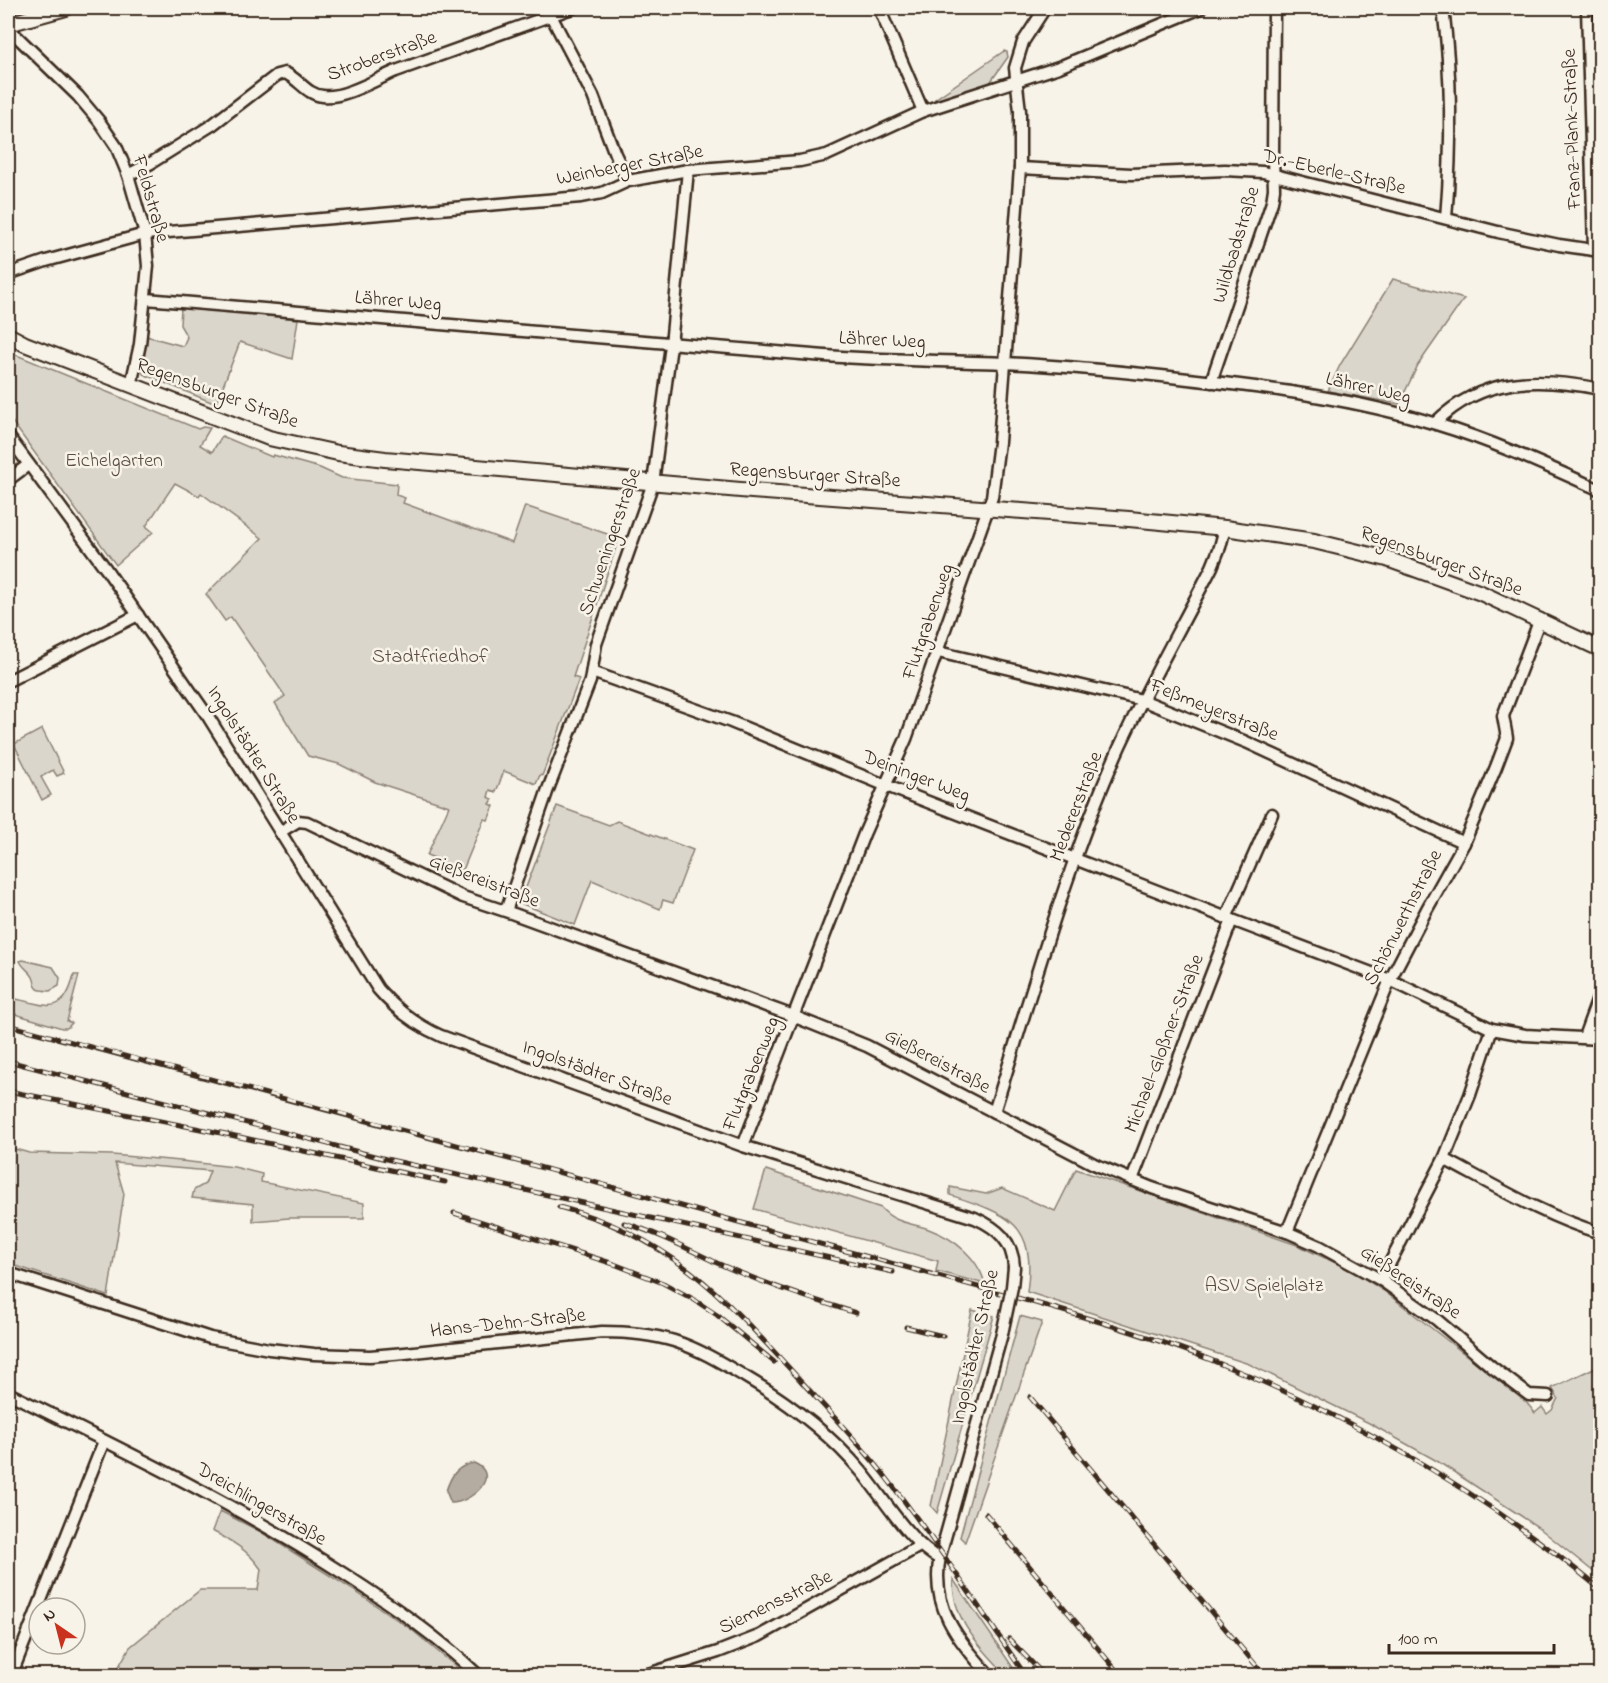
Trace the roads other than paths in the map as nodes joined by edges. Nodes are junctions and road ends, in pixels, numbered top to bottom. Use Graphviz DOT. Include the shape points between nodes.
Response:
graph roads {
  1 [pos="66,8"];
  2 [pos="572,8"];
  3 [pos="879,8"];
  4 [pos="1045,8"];
  5 [pos="1201,8"];
  6 [pos="1274,8"];
  7 [pos="1443,8"];
  8 [pos="1587,8"];
  9 [pos="549,11"];
  10 [pos="8,24"];
  11 [pos="8,28"];
  12 [pos="1595,79"];
  13 [pos="1016,81"];
  14 [pos="923,111"];
  15 [pos="1020,168"];
  16 [pos="688,170"];
  17 [pos="1274,174"];
  18 [pos="128,175"];
  19 [pos="628,180"];
  20 [pos="1446,218"];
  21 [pos="145,234"];
  22 [pos="1597,250"];
  23 [pos="8,274"];
  24 [pos="146,299"];
  25 [pos="8,335"];
  26 [pos="8,343"];
  27 [pos="25,344"];
  28 [pos="671,345"];
  29 [pos="1005,363"];
  30 [pos="1211,382"];
  31 [pos="131,385"];
  32 [pos="1600,389"];
  33 [pos="1435,423"];
  34 [pos="8,436"];
  35 [pos="28,465"];
  36 [pos="8,480"];
  37 [pos="653,483"];
  38 [pos="1600,490"];
  39 [pos="987,509"];
  40 [pos="1225,528"];
  41 [pos="138,615"];
  42 [pos="1540,619"];
  43 [pos="1600,649"];
  44 [pos="938,652"];
  45 [pos="592,672"];
  46 [pos="8,681"];
  47 [pos="1142,700"];
  48 [pos="885,785"];
  49 [pos="1272,814"];
  50 [pos="280,832"];
  51 [pos="1464,843"];
  52 [pos="1075,858"];
  53 [pos="506,911"];
  54 [pos="1229,919"];
  55 [pos="1390,980"];
  56 [pos="1600,993"];
  57 [pos="794,1016"];
  58 [pos="1492,1029"];
  59 [pos="1584,1037"];
  60 [pos="1600,1039"];
  61 [pos="994,1112"];
  62 [pos="743,1146"];
  63 [pos="1444,1159"];
  64 [pos="1132,1180"];
  65 [pos="1287,1232"];
  66 [pos="1600,1233"];
  67 [pos="9,1278"];
  68 [pos="1382,1280"];
  69 [pos="8,1393"];
  70 [pos="1548,1396"];
  71 [pos="104,1441"];
  72 [pos="920,1546"];
  73 [pos="940,1559"];
  74 [pos="11,1676"];
  75 [pos="479,1676"];
  76 [pos="642,1676"];
  77 [pos="990,1676"];
  1 -- 10 [label="main road"];
  2 -- 9 [label="street, Stroberstraße"];
  3 -- 14 [label="street"];
  4 -- 13 [label="street, Flutgrabenweg" via="1019,51"];
  5 -- 13 [label="street, Weinberger Straße"];
  6 -- 17 [label="street, Wildbadstraße"];
  7 -- 20 [label="street" via="1451,112"];
  8 -- 12 [label="street, Franz-Plank-Straße"];
  9 -- 18 [label="street, Stroberstraße" via="344,93 315,95 292,76 278,75 212,125"];
  9 -- 19 [label="street" via="589,87"];
  11 -- 18 [label="street, Feldstraße" via="99,121 116,146"];
  12 -- 22 [label="street, Franz-Plank-Straße"];
  13 -- 14 [label="street, Weinberger Straße"];
  13 -- 15 [label="street, Flutgrabenweg"];
  14 -- 16 [label="street, Weinberger Straße" via="817,158"];
  15 -- 17 [label="street, Dr.-Eberle-Straße" via="1120,174 1225,170"];
  15 -- 29 [label="street, Flutgrabenweg"];
  16 -- 19 [label="street, Weinberger Straße"];
  16 -- 28 [label="street, Schweningerstraße"];
  17 -- 20 [label="street, Dr.-Eberle-Straße"];
  17 -- 30 [label="street, Wildbadstraße" via="1268,218"];
  18 -- 21 [label="street, Feldstraße"];
  19 -- 21 [label="street, Weinberger Straße" via="602,193 568,198"];
  20 -- 22 [label="street, Dr.-Eberle-Straße"];
  21 -- 23 [label="street, Weinberger Straße"];
  21 -- 24 [label="street, Feldstraße"];
  24 -- 28 [label="street, Lährer Weg"];
  24 -- 31 [label="street, Feldstraße"];
  25 -- 27 [label="main road, Regensburger Straße"];
  26 -- 27 [label="main road, Regensburger Straße"];
  27 -- 31 [label="main road, Regensburger Straße"];
  28 -- 29 [label="street, Lährer Weg" via="916,362"];
  28 -- 37 [label="street, Schweningerstraße"];
  29 -- 30 [label="street, Lährer Weg"];
  29 -- 39 [label="street, Flutgrabenweg" via="996,469"];
  30 -- 33 [label="street, Lährer Weg" via="1326,397"];
  31 -- 37 [label="main road, Regensburger Straße" via="269,438 338,453"];
  32 -- 33 [label="street" via="1575,384 1512,383 1467,397"];
  33 -- 38 [label="street, Lährer Weg" via="1519,453"];
  34 -- 35 [label="street, Ingolstädter Straße"];
  35 -- 36 [label="street"];
  35 -- 41 [label="street, Ingolstädter Straße"];
  37 -- 39 [label="main road, Regensburger Straße"];
  37 -- 45 [label="street, Schweningerstraße" via="596,644"];
  39 -- 40 [label="main road, Regensburger Straße"];
  39 -- 44 [label="street, Flutgrabenweg"];
  40 -- 42 [label="main road, Regensburger Straße" via="1305,539 1387,559 1482,592"];
  40 -- 47 [label="street, Medererstraße" via="1212,567"];
  41 -- 46 [label="street"];
  41 -- 50 [label="street, Ingolstädter Straße" via="219,733"];
  42 -- 43 [label="main road, Regensburger Straße"];
  42 -- 51 [label="street, Schönwerthstraße" via="1503,716 1507,738"];
  44 -- 47 [label="street, Feßmeyerstraße"];
  44 -- 48 [label="street, Flutgrabenweg"];
  45 -- 48 [label="street, Deininger Weg" via="730,722"];
  45 -- 53 [label="street, Schweningerstraße"];
  47 -- 51 [label="street, Feßmeyerstraße" via="1246,742"];
  47 -- 52 [label="street, Medererstraße"];
  48 -- 52 [label="street, Deininger Weg"];
  48 -- 57 [label="street, Flutgrabenweg"];
  49 -- 54 [label="street"];
  50 -- 53 [label="street, Gießereistraße" via="298,821 307,822 453,892"];
  50 -- 62 [label="street, Ingolstädter Straße" via="378,989 416,1023 476,1050"];
  51 -- 55 [label="street, Schönwerthstraße"];
  52 -- 54 [label="street, Deininger Weg"];
  52 -- 61 [label="street, Medererstraße"];
  53 -- 57 [label="street, Gießereistraße"];
  54 -- 55 [label="street, Deininger Weg"];
  54 -- 64 [label="street, Michael-Gloßner-Straße"];
  55 -- 58 [label="street, Deininger Weg"];
  55 -- 65 [label="street, Schönwerthstraße"];
  56 -- 59 [label="street"];
  57 -- 61 [label="street, Gießereistraße" via="898,1060"];
  57 -- 62 [label="street, Flutgrabenweg"];
  58 -- 59 [label="street, Deininger Weg" via="1525,1035"];
  58 -- 63 [label="street"];
  59 -- 60 [label="street, Deininger Weg"];
  61 -- 64 [label="street, Gießereistraße"];
  62 -- 73 [label="street, Ingolstädter Straße, bridge" via="975,1218 1004,1238 1012,1251 1012,1287 1002,1334"];
  63 -- 66 [label="street" via="1516,1197"];
  63 -- 68 [label="street"];
  64 -- 65 [label="street, Gießereistraße"];
  65 -- 68 [label="street, Gießereistraße"];
  67 -- 72 [label="street, Hans-Dehn-Straße" via="210,1338 314,1354 370,1356 602,1332 674,1341 725,1365 806,1418 858,1468"];
  68 -- 70 [label="street, Gießereistraße" via="1529,1395"];
  69 -- 71 [label="street, Dreichlingerstraße"];
  71 -- 74 [label="street"];
  71 -- 75 [label="street, Dreichlingerstraße" via="286,1536 402,1612"];
  72 -- 73 [label="street, Hans-Dehn-Straße"];
  72 -- 76 [label="street, Siemensstraße" via="759,1636"];
  73 -- 77 [label="street, Ingolstädter Straße" via="938,1586 946,1617"];
}
